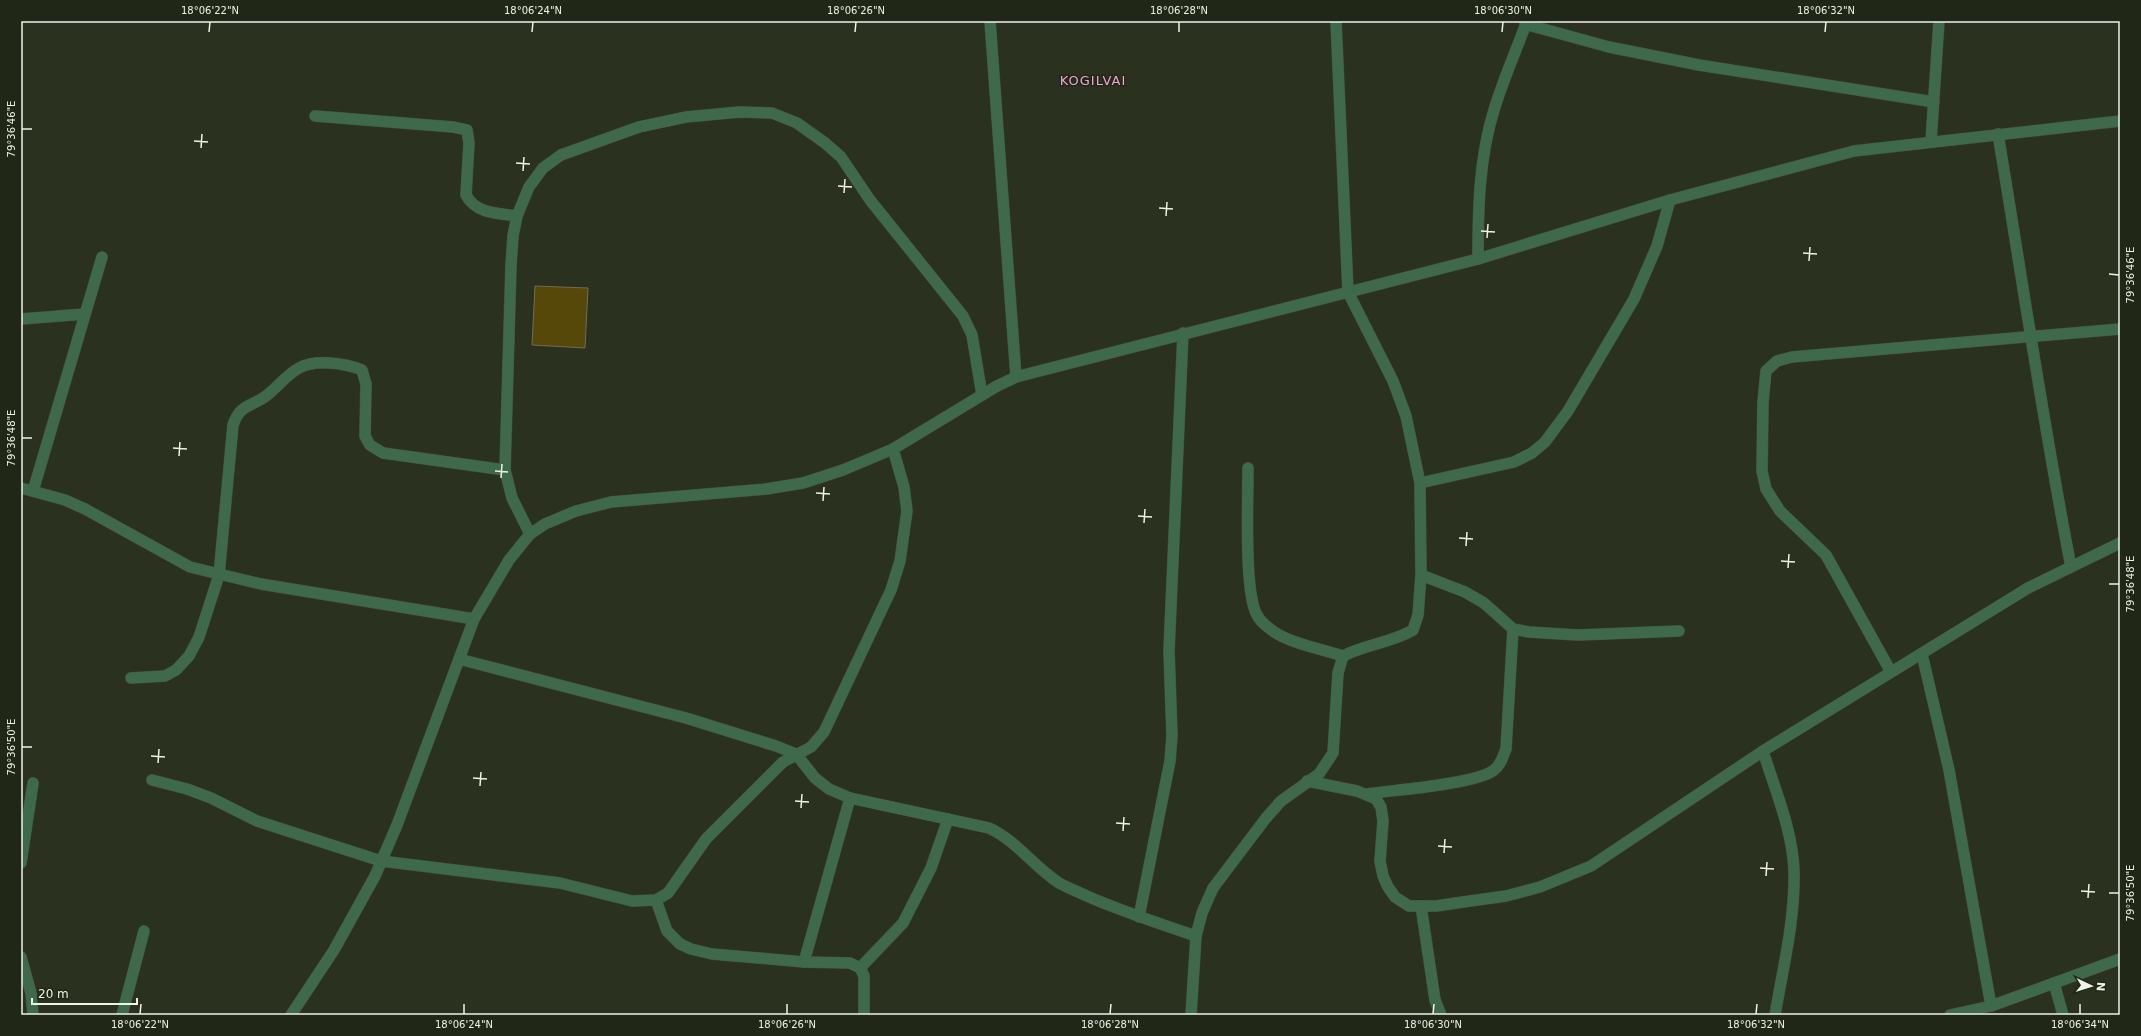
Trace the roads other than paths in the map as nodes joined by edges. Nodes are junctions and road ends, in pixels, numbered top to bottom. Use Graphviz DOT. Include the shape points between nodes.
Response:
graph roads {
  1 [pos="990,21"];
  2 [pos="1336,21"];
  3 [pos="1939,21"];
  4 [pos="1526,23"];
  5 [pos="1934,102"];
  6 [pos="315,116"];
  7 [pos="2120,121"];
  8 [pos="1998,134"];
  9 [pos="1931,141"];
  10 [pos="1670,200"];
  11 [pos="517,216"];
  12 [pos="102,257"];
  13 [pos="1478,259"];
  14 [pos="1348,292"];
  15 [pos="85,314"];
  16 [pos="21,319"];
  17 [pos="2120,329"];
  18 [pos="1183,333"];
  19 [pos="2032,336"];
  20 [pos="1016,377"];
  21 [pos="982,395"];
  22 [pos="893,449"];
  23 [pos="1248,468"];
  24 [pos="505,470"];
  25 [pos="1420,483"];
  26 [pos="21,488"];
  27 [pos="33,490"];
  28 [pos="530,534"];
  29 [pos="2120,543"];
  30 [pos="2071,567"];
  31 [pos="219,575"];
  32 [pos="1421,575"];
  33 [pos="474,619"];
  34 [pos="1514,628"];
  35 [pos="1679,631"];
  36 [pos="1922,654"];
  37 [pos="1343,656"];
  38 [pos="459,659"];
  39 [pos="1892,672"];
  40 [pos="131,678"];
  41 [pos="1763,751"];
  42 [pos="796,754"];
  43 [pos="152,780"];
  44 [pos="1307,781"];
  45 [pos="33,782"];
  46 [pos="1367,794"];
  47 [pos="850,798"];
  48 [pos="948,819"];
  49 [pos="381,861"];
  50 [pos="21,863"];
  51 [pos="656,900"];
  52 [pos="1421,906"];
  53 [pos="1139,917"];
  54 [pos="144,930"];
  55 [pos="1196,936"];
  56 [pos="21,957"];
  57 [pos="2120,959"];
  58 [pos="804,962"];
  59 [pos="860,968"];
  60 [pos="2054,983"];
  61 [pos="1991,1006"];
  62 [pos="33,1015"];
  63 [pos="122,1015"];
  64 [pos="291,1015"];
  65 [pos="864,1015"];
  66 [pos="1191,1015"];
  67 [pos="1441,1015"];
  68 [pos="1775,1015"];
  69 [pos="1950,1015"];
  70 [pos="2063,1015"];
  1 -- 20 [label="street"];
  2 -- 14 [label="street"];
  3 -- 5 [label="street"];
  4 -- 5 [label="street" via="1609,47 1699,65"];
  4 -- 13 [label="street" via="1493,111 1482,167"];
  5 -- 9 [label="street"];
  6 -- 11 [label="street" via="467,130 469,143 466,195 469,201 486,211"];
  7 -- 8 [label="street"];
  8 -- 9 [label="street"];
  8 -- 19 [label="street"];
  9 -- 10 [label="street" via="1854,150"];
  10 -- 13 [label="street"];
  10 -- 25 [label="street" via="1657,246 1634,299 1568,412 1545,442 1532,454 1514,462"];
  11 -- 21 [label="street" via="529,188 543,168 561,155 639,127 694,116 739,112 772,113 797,123 841,157 870,200 952,301 972,335"];
  11 -- 24 [label="street" via="512,258"];
  12 -- 15 [label="street"];
  13 -- 14 [label="street"];
  14 -- 18 [label="street"];
  14 -- 25 [label="street" via="1393,382 1406,416"];
  15 -- 16 [label="street"];
  15 -- 27 [label="street"];
  17 -- 19 [label="street"];
  18 -- 20 [label="street"];
  18 -- 53 [label="street" via="1169,651 1171,755"];
  19 -- 30 [label="street" via="2050,459"];
  19 -- 39 [label="street" via="1792,357 1777,361 1766,371 1762,471 1766,489 1780,511 1826,555"];
  20 -- 21 [label="street"];
  21 -- 22 [label="street"];
  22 -- 28 [label="street" via="803,483 766,490 611,502 576,511 545,524"];
  22 -- 42 [label="street" via="904,487 907,511 900,561 891,590 824,732 811,747"];
  23 -- 37 [label="street" via="1250,573 1252,597 1257,614 1269,629 1282,637"];
  24 -- 28 [label="street" via="512,498"];
  24 -- 31 [label="street" via="382,453 370,445 365,436 366,384 362,370 327,364 299,368 266,397 246,406 236,416 233,425"];
  25 -- 32 [label="street"];
  26 -- 27 [label="street"];
  27 -- 31 [label="street" via="85,509 190,566"];
  28 -- 33 [label="street" via="510,560"];
  29 -- 30 [label="street"];
  30 -- 36 [label="street" via="2028,588"];
  31 -- 33 [label="street"];
  31 -- 40 [label="street" via="199,637 189,656 176,670 164,676"];
  32 -- 34 [label="street" via="1465,592 1484,603"];
  32 -- 37 [label="street" via="1418,615 1413,630 1399,638 1357,648"];
  33 -- 38 [label="street"];
  34 -- 35 [label="street" via="1529,632 1578,635"];
  34 -- 46 [label="street" via="1506,749 1494,771 1445,784"];
  36 -- 39 [label="street"];
  36 -- 61 [label="street" via="1949,770"];
  37 -- 44 [label="street" via="1338,673 1333,753 1320,774"];
  38 -- 42 [label="street" via="686,718"];
  38 -- 49 [label="street"];
  39 -- 41 [label="street"];
  41 -- 52 [label="street" via="1590,866 1526,891"];
  41 -- 68 [label="street" via="1786,826 1794,871 1792,908"];
  42 -- 47 [label="street" via="815,778 829,789"];
  42 -- 51 [label="street" via="783,762 706,838 668,893"];
  43 -- 49 [label="street" via="187,789 257,820"];
  44 -- 46 [label="street"];
  44 -- 55 [label="street" via="1266,818 1213,888 1202,913"];
  45 -- 50 [label="street"];
  46 -- 52 [label="street" via="1376,799 1381,807 1383,821 1380,861 1388,887 1400,902 1408,906"];
  47 -- 48 [label="street"];
  47 -- 58 [label="street"];
  48 -- 53 [label="street" via="989,828 1004,835 1030,861 1060,883"];
  48 -- 59 [label="street" via="931,868 903,923"];
  49 -- 51 [label="street" via="560,883 632,901"];
  49 -- 64 [label="street" via="334,950"];
  51 -- 58 [label="street" via="667,931 680,944 691,949 712,954"];
  52 -- 67 [label="street" via="1435,1000"];
  53 -- 55 [label="street"];
  54 -- 63 [label="street"];
  55 -- 66 [label="street"];
  56 -- 62 [label="street" via="31,993"];
  57 -- 60 [label="street"];
  58 -- 59 [label="street" via="850,963"];
  59 -- 65 [label="street" via="864,976"];
  60 -- 61 [label="street"];
  60 -- 70 [label="street"];
  61 -- 69 [label="street"];
}
